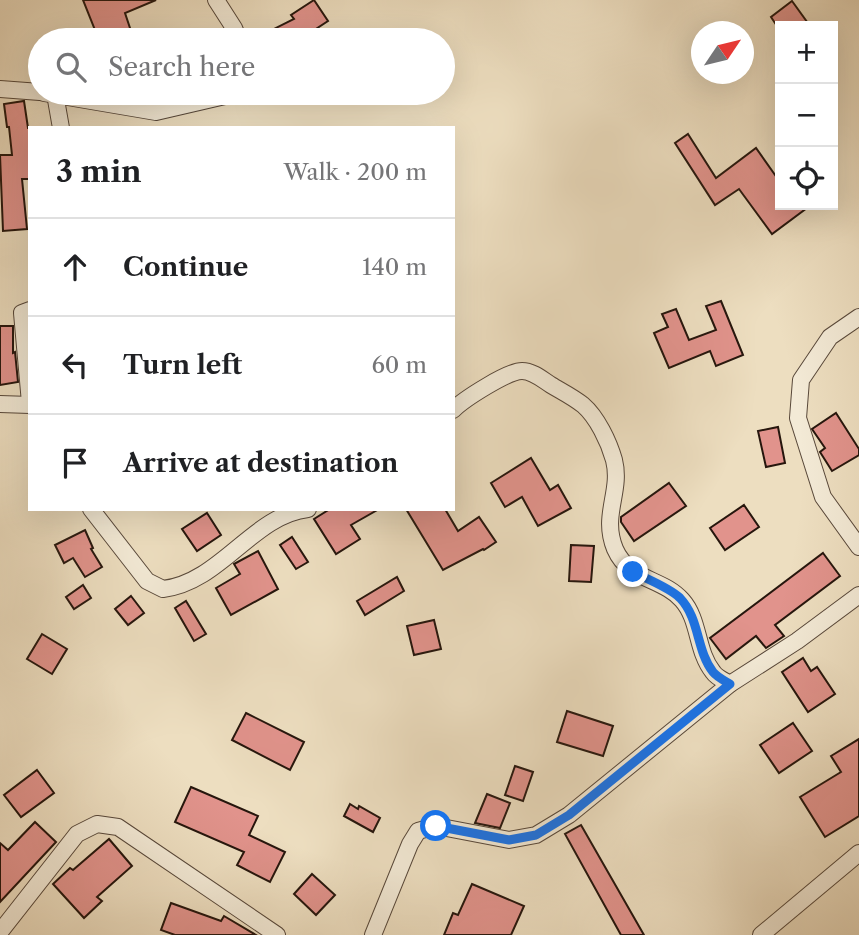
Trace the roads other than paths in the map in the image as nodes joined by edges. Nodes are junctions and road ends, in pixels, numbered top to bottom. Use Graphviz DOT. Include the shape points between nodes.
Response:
graph roads {
  1 [pos="216,0"];
  2 [pos="234,28"];
  3 [pos="0,89"];
  4 [pos="28,91"];
  5 [pos="51,105"];
  6 [pos="115,105"];
  7 [pos="186,105"];
  8 [pos="60,126"];
  9 [pos="28,311"];
  10 [pos="859,317"];
  11 [pos="28,381"];
  12 [pos="0,404"];
  13 [pos="28,404"];
  14 [pos="455,409"];
  15 [pos="93,511"];
  16 [pos="293,511"];
  17 [pos="859,547"];
  18 [pos="859,595"];
  19 [pos="730,684"];
  20 [pos="859,853"];
  21 [pos="0,932"];
  22 [pos="277,935"];
  23 [pos="373,935"];
  24 [pos="761,935"];
  1 -- 2 [label="street"];
  3 -- 4 [label="street"];
  5 -- 8 [label="street"];
  6 -- 7 [label="street" via="156,112"];
  9 -- 11 [label="street" via="22,313"];
  10 -- 17 [label="street" via="830,337 802,380 798,418 823,496"];
  12 -- 13 [label="street"];
  14 -- 19 [label="street" via="521,371 532,373 583,405 597,422 614,460 609,518 616,550 633,572 681,598 692,614 714,674"];
  15 -- 16 [label="street" via="148,581 163,589 214,569 267,525"];
  18 -- 19 [label="street"];
  19 -- 23 [label="street" via="569,815 536,835 509,840 436,826 418,831"];
  20 -- 24 [label="street"];
  21 -- 22 [label="street" via="76,834 97,824 118,827"];
}
